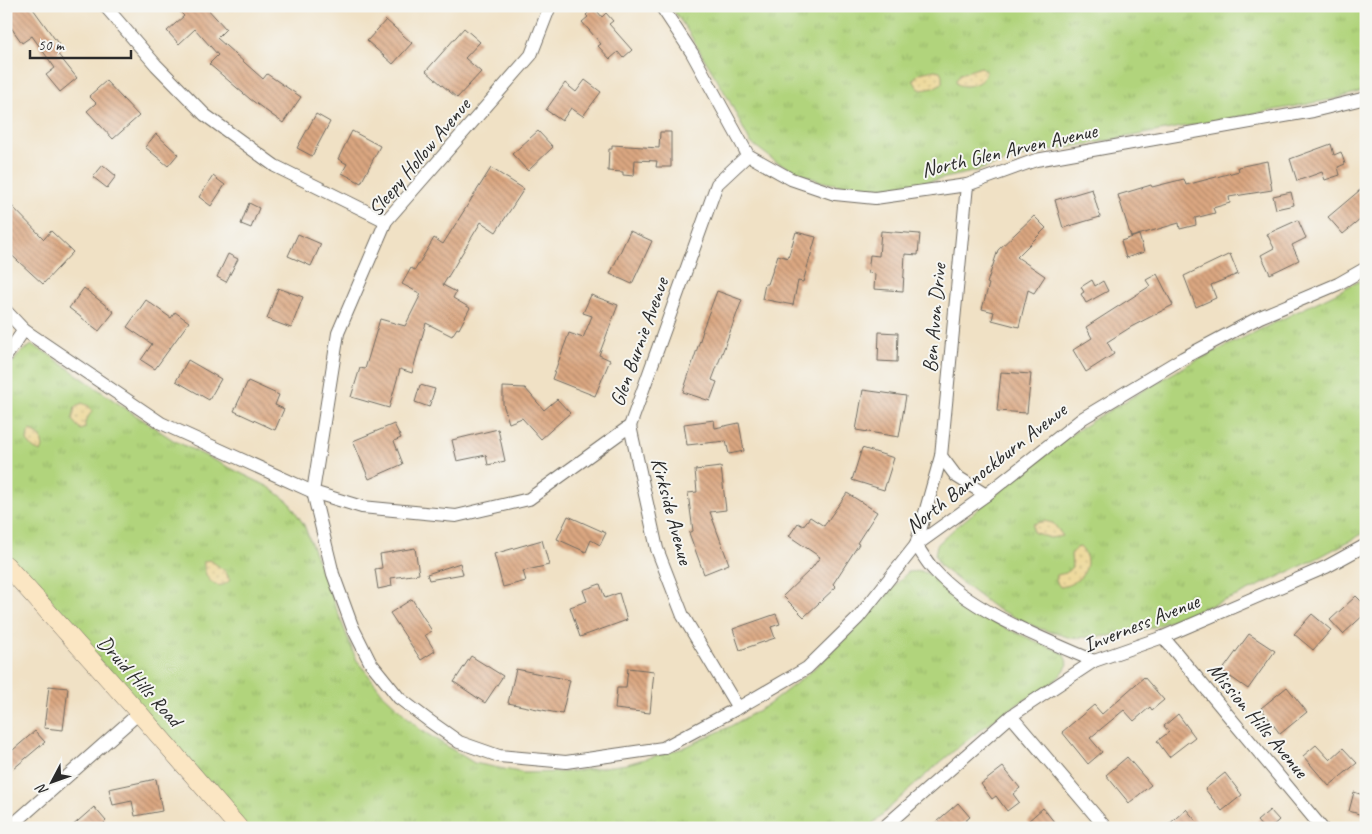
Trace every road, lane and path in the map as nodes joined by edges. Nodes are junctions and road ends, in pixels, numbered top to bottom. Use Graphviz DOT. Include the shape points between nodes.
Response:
graph roads {
  1 [pos="105,6"];
  2 [pos="550,6"];
  3 [pos="662,6"];
  4 [pos="1366,98"];
  5 [pos="748,155"];
  6 [pos="967,185"];
  7 [pos="386,221"];
  8 [pos="1366,268"];
  9 [pos="6,311"];
  10 [pos="24,330"];
  11 [pos="6,356"];
  12 [pos="630,426"];
  13 [pos="941,456"];
  14 [pos="313,492"];
  15 [pos="986,495"];
  16 [pos="916,545"];
  17 [pos="1366,545"];
  18 [pos="6,565"];
  19 [pos="1163,637"];
  20 [pos="1094,661"];
  21 [pos="738,708"];
  22 [pos="140,713"];
  23 [pos="1011,716"];
  24 [pos="886,827"];
  25 [pos="9,828"];
  26 [pos="239,828"];
  27 [pos="1106,828"];
  28 [pos="1322,828"];
  1 -- 7 [label="street" via="205,115 275,166"];
  2 -- 7 [label="street, Sleepy Hollow Avenue" via="531,55"];
  3 -- 5 [label="street"];
  4 -- 6 [label="street, North Glen Arven Avenue" via="1313,111 1036,160"];
  5 -- 6 [label="street, North Glen Arven Avenue" via="791,179 835,194 875,198"];
  5 -- 12 [label="street, Glen Burnie Avenue" via="717,184"];
  6 -- 13 [label="street, Ben Avon Drive"];
  7 -- 14 [label="street, Sleepy Hollow Avenue" via="338,333"];
  8 -- 15 [label="street, North Bannockburn Avenue" via="1338,284 1260,317 1183,358 1083,418"];
  9 -- 10 [label="street"];
  10 -- 11 [label="street"];
  10 -- 14 [label="street" via="161,423"];
  12 -- 14 [label="street, Glen Burnie Avenue" via="529,499 456,516 362,507"];
  12 -- 21 [label="street, Kirkside Avenue" via="660,557 683,616"];
  13 -- 15 [label="street" via="956,476"];
  13 -- 16 [label="street, Ben Avon Drive"];
  14 -- 21 [label="street, North Bannockburn Avenue" via="333,574 352,626 370,662 399,698 460,742 499,756 566,762 663,748"];
  15 -- 16 [label="street, North Bannockburn Avenue"];
  16 -- 20 [label="street" via="934,570 960,594 1001,618"];
  16 -- 21 [label="street, North Bannockburn Avenue" via="858,618 807,668"];
  17 -- 19 [label="street, Inverness Avenue" via="1326,567"];
  18 -- 22 [label="street, Druid Hills Road"];
  19 -- 20 [label="street, Inverness Avenue"];
  19 -- 28 [label="street, Mission Hills Avenue"];
  20 -- 23 [label="street, Inverness Avenue"];
  22 -- 25 [label="street"];
  22 -- 26 [label="street, Druid Hills Road"];
  23 -- 24 [label="street, Inverness Avenue"];
  23 -- 27 [label="street"];
}
